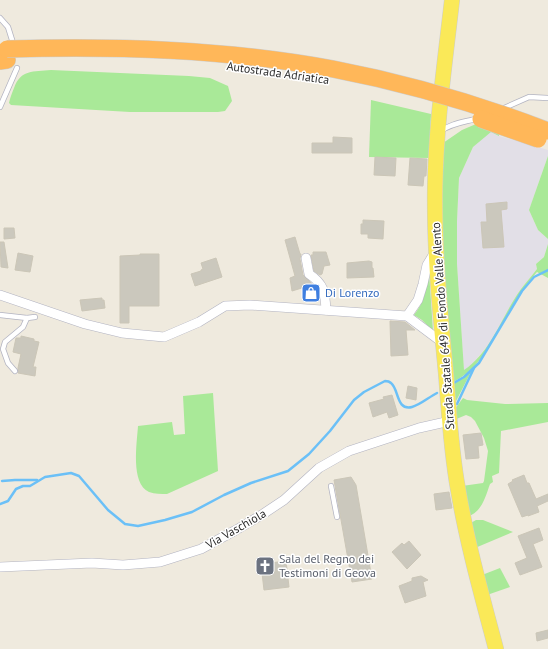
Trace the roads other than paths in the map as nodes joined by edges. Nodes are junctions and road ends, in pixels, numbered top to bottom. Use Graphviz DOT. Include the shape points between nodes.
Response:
graph roads {
  1 [pos="452,0"];
  2 [pos="0,18"];
  3 [pos="7,55"];
  4 [pos="548,98"];
  5 [pos="0,107"];
  6 [pos="548,130"];
  7 [pos="437,134"];
  8 [pos="548,142"];
  9 [pos="436,251"];
  10 [pos="306,258"];
  11 [pos="0,294"];
  12 [pos="326,310"];
  13 [pos="0,315"];
  14 [pos="407,316"];
  15 [pos="35,317"];
  16 [pos="26,318"];
  17 [pos="443,343"];
  18 [pos="15,370"];
  19 [pos="450,421"];
  20 [pos="332,486"];
  21 [pos="338,517"];
  22 [pos="0,567"];
  23 [pos="496,649"];
  1 -- 7 [label="main road, Strada Statale 649 di Fondo Valle Alento"];
  2 -- 3 [label="lane" via="8,27"];
  3 -- 5 [label="lane"];
  3 -- 6 [label="highway, Autostrada Adriatica, bridge" via="66,47 124,48 289,62 375,78 444,96"];
  3 -- 8 [label="highway, Autostrada Adriatica, bridge" via="124,59 282,72 347,84 443,107"];
  4 -- 7 [label="lane" via="529,97 483,117 447,126"];
  7 -- 9 [label="main road, Strada Statale 649 di Fondo Valle Alento"];
  9 -- 14 [label="street" via="426,265 418,300"];
  9 -- 17 [label="main road, Strada Statale 649 di Fondo Valle Alento"];
  10 -- 12 [label="street" via="308,274 320,283 324,291"];
  11 -- 12 [label="street" via="86,324 122,333 164,337 199,322 225,306"];
  12 -- 14 [label="street"];
  13 -- 16 [label="lane"];
  14 -- 17 [label="street"];
  15 -- 16 [label="lane"];
  16 -- 18 [label="lane" via="23,327 5,342 3,349 8,363"];
  17 -- 19 [label="main road, Strada Statale 649 di Fondo Valle Alento"];
  19 -- 22 [label="street, Via Vaschiola" via="419,428 349,451 319,468 284,500 236,530 200,549 160,562"];
  19 -- 23 [label="main road, Strada Statale 649 di Fondo Valle Alento" via="463,513"];
  20 -- 21 [label="lane"];
}
